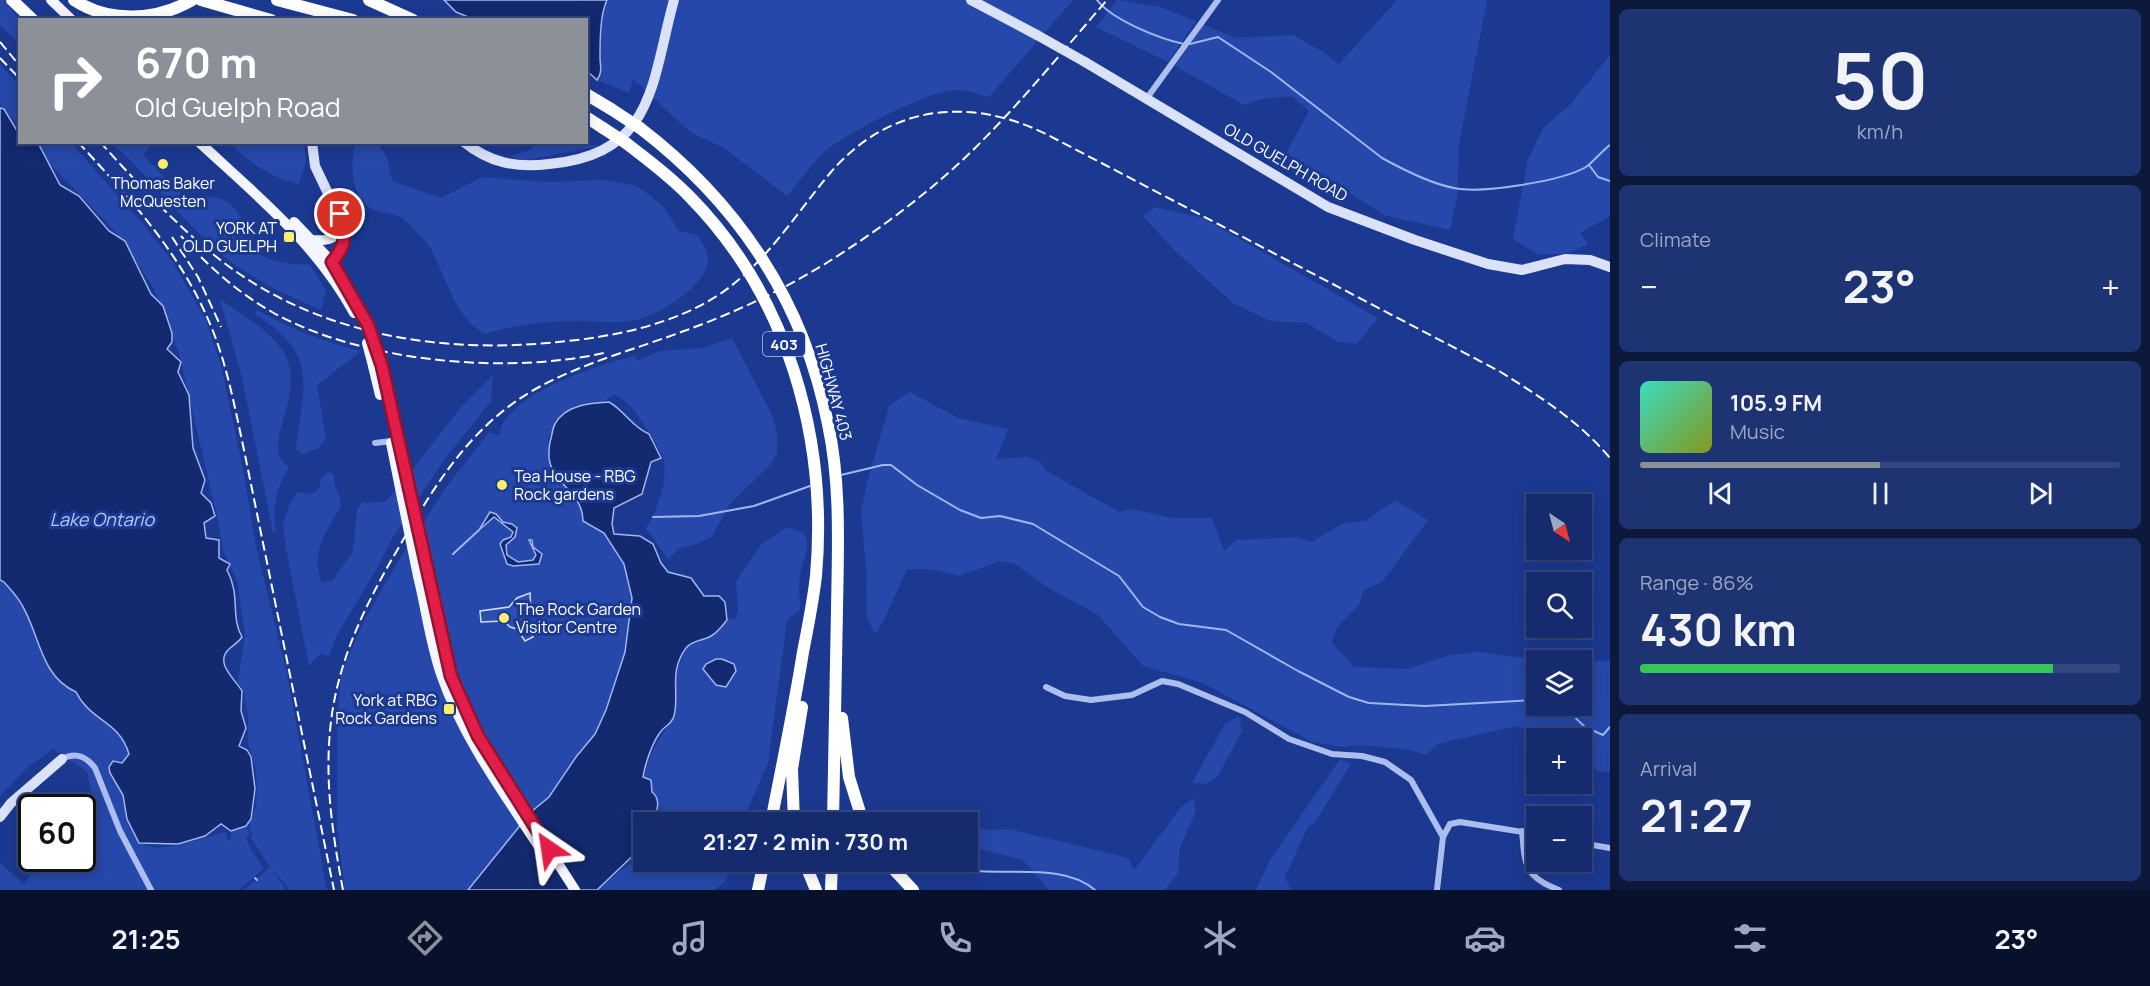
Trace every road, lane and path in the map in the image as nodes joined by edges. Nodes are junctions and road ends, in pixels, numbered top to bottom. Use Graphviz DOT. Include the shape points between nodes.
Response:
graph roads {
  1 [pos="12,0"];
  2 [pos="43,0"];
  3 [pos="51,0"];
  4 [pos="74,0"];
  5 [pos="192,0"];
  6 [pos="201,0"];
  7 [pos="277,0"];
  8 [pos="369,0"];
  9 [pos="674,0"];
  10 [pos="971,0"];
  11 [pos="1218,0"];
  12 [pos="31,18"];
  13 [pos="62,18"];
  14 [pos="70,18"];
  15 [pos="264,18"];
  16 [pos="345,18"];
  17 [pos="409,18"];
  18 [pos="588,95"];
  19 [pos="1147,98"];
  20 [pos="588,118"];
  21 [pos="200,144"];
  22 [pos="209,144"];
  23 [pos="312,144"];
  24 [pos="466,144"];
  25 [pos="340,214"];
  26 [pos="312,240"];
  27 [pos="329,264"];
  28 [pos="1610,267"];
  29 [pos="394,440"];
  30 [pos="375,443"];
  31 [pos="406,499"];
  32 [pos="838,534"];
  33 [pos="813,598"];
  34 [pos="1046,687"];
  35 [pos="62,759"];
  36 [pos="502,782"];
  37 [pos="773,812"];
  38 [pos="794,812"];
  39 [pos="833,812"];
  40 [pos="860,812"];
  41 [pos="0,817"];
  42 [pos="1522,831"];
  43 [pos="1526,832"];
  44 [pos="1443,837"];
  45 [pos="1592,845"];
  46 [pos="1610,848"];
  47 [pos="762,872"];
  48 [pos="808,872"];
  49 [pos="832,872"];
  50 [pos="896,872"];
  51 [pos="151,890"];
  52 [pos="566,890"];
  53 [pos="575,890"];
  54 [pos="758,890"];
  55 [pos="816,890"];
  56 [pos="831,890"];
  57 [pos="913,890"];
  58 [pos="1437,890"];
  59 [pos="1558,890"];
  1 -- 12 [label="highway"];
  2 -- 13 [label="main road"];
  3 -- 14 [label="main road"];
  4 -- 5 [label="highway" via="114,16 164,12"];
  6 -- 15 [label="highway"];
  7 -- 16 [label="highway"];
  8 -- 17 [label="highway"];
  9 -- 24 [label="street" via="647,102 626,135 609,148 585,158 530,166 506,165 480,155"];
  10 -- 19 [label="street, OLD GUELPH ROAD, bridge"];
  11 -- 19 [label="street"];
  18 -- 32 [label="highway, HIGHWAY 403 / 403, bridge" via="672,152 709,188 782,289 811,360 828,423"];
  19 -- 28 [label="street, OLD GUELPH ROAD" via="1328,207 1415,240 1488,264 1522,270 1565,259 1590,260"];
  20 -- 33 [label="highway, HIGHWAY 403 / 403, bridge" via="626,143 689,196 724,237 771,310 800,386 811,433 817,541"];
  21 -- 27 [label="main road"];
  22 -- 26 [label="main road"];
  23 -- 25 [label="street" via="315,166"];
  25 -- 26 [label="main road" via="340,226 334,237 327,241"];
  25 -- 27 [label="street" via="345,237 340,252"];
  26 -- 27 [label="main road"];
  27 -- 29 [label="main road, bridge" via="356,310 378,366"];
  29 -- 30 [label="street"];
  29 -- 31 [label="main road"];
  31 -- 36 [label="main road, bridge" via="424,557 451,676"];
  31 -- 36 [label="main road, bridge" via="418,576 441,673 464,728"];
  32 -- 39 [label="highway, HIGHWAY 403 / 403"];
  32 -- 40 [label="highway" via="843,613 842,725 849,777"];
  33 -- 37 [label="highway, HIGHWAY 403 / 403"];
  33 -- 38 [label="highway" via="813,631 792,769"];
  34 -- 44 [label="street" via="1065,696 1091,700 1132,694 1162,681 1178,684 1245,712 1289,739 1332,754 1375,758 1411,780"];
  35 -- 41 [label="street"];
  35 -- 51 [label="street" via="80,756 95,768 120,831"];
  36 -- 52 [label="main road"];
  36 -- 53 [label="main road"];
  42 -- 43 [label="street"];
  42 -- 44 [label="street" via="1460,822 1450,825"];
  42 -- 59 [label="street" via="1525,863 1535,880"];
  44 -- 58 [label="street"];
  45 -- 46 [label="street"];
  47 -- 54 [label="highway"];
  48 -- 55 [label="highway"];
  49 -- 56 [label="highway"];
  50 -- 57 [label="highway"];
}
